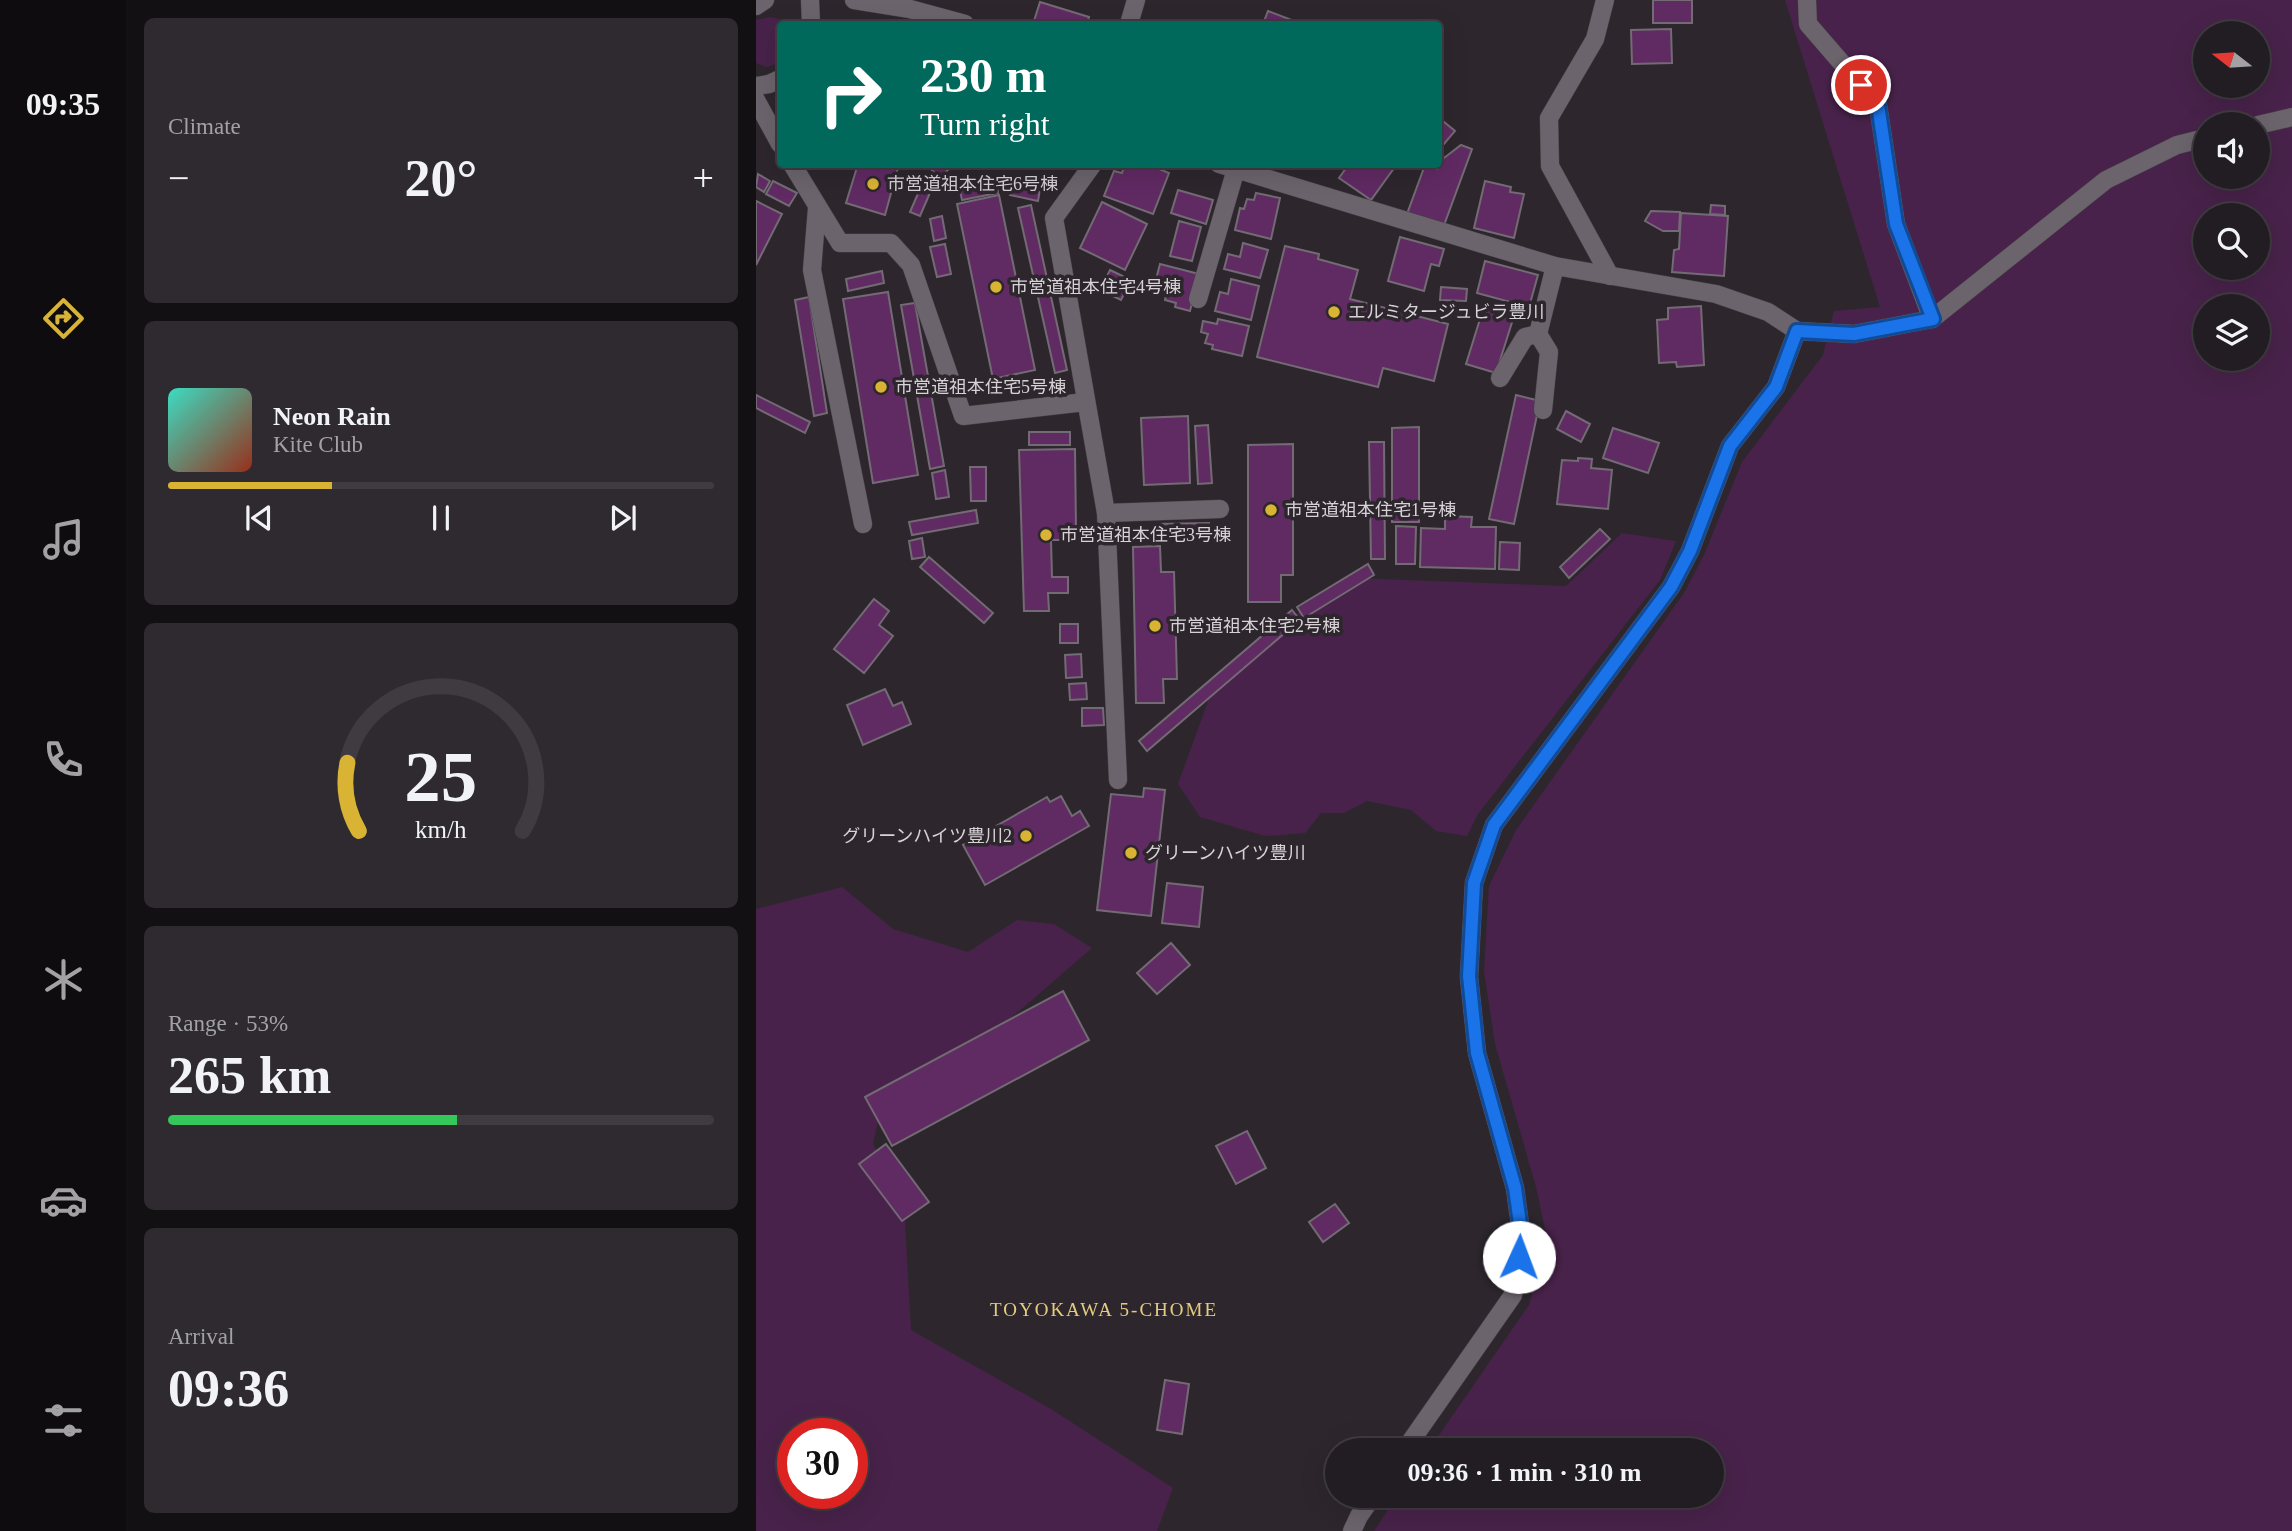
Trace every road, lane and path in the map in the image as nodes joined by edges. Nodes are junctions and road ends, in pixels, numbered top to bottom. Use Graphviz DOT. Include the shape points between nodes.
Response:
graph roads {
  1 [pos="765,0"];
  2 [pos="810,0"];
  3 [pos="854,0"];
  4 [pos="1136,0"];
  5 [pos="1605,0"];
  6 [pos="1807,0"];
  7 [pos="756,6"];
  8 [pos="811,21"];
  9 [pos="954,21"];
  10 [pos="1130,21"];
  11 [pos="777,80"];
  12 [pos="756,86"];
  13 [pos="756,100"];
  14 [pos="2292,117"];
  15 [pos="2270,122"];
  16 [pos="777,138"];
  17 [pos="2193,141"];
  18 [pos="794,168"];
  19 [pos="1090,168"];
  20 [pos="1228,168"];
  21 [pos="1231,168"];
  22 [pos="817,208"];
  23 [pos="1555,266"];
  24 [pos="1610,276"];
  25 [pos="1198,299"];
  26 [pos="1933,319"];
  27 [pos="1797,331"];
  28 [pos="1538,334"];
  29 [pos="1500,378"];
  30 [pos="1085,402"];
  31 [pos="1544,410"];
  32 [pos="1220,509"];
  33 [pos="1106,513"];
  34 [pos="863,524"];
  35 [pos="1118,780"];
  36 [pos="1413,1438"];
  37 [pos="1365,1508"];
  38 [pos="1352,1531"];
  1 -- 7 [label="street"];
  2 -- 8 [label="street"];
  3 -- 9 [label="street"];
  4 -- 10 [label="street"];
  5 -- 24 [label="street" via="1595,38 1549,118 1550,166"];
  6 -- 26 [label="street" via="1808,24 1878,105 1896,224"];
  11 -- 12 [label="street"];
  13 -- 16 [label="street"];
  14 -- 15 [label="street"];
  17 -- 26 [label="street" via="2106,180"];
  18 -- 22 [label="street"];
  19 -- 30 [label="street" via="1054,218"];
  20 -- 25 [label="street"];
  21 -- 23 [label="street"];
  22 -- 30 [label="street" via="840,243 891,243 911,265 963,416"];
  22 -- 34 [label="street" via="812,270"];
  23 -- 24 [label="street"];
  23 -- 28 [label="street"];
  24 -- 27 [label="street" via="1716,294 1768,313"];
  26 -- 27 [label="street" via="1854,334"];
  27 -- 36 [label="street" via="1776,387 1730,446 1690,551 1671,587 1494,825 1474,883 1469,976 1477,1053 1515,1188 1522,1238 1513,1295"];
  28 -- 29 [label="street" via="1524,337"];
  28 -- 31 [label="street" via="1549,352"];
  30 -- 33 [label="street"];
  32 -- 33 [label="street"];
  33 -- 35 [label="street"];
  37 -- 38 [label="street"];
}
